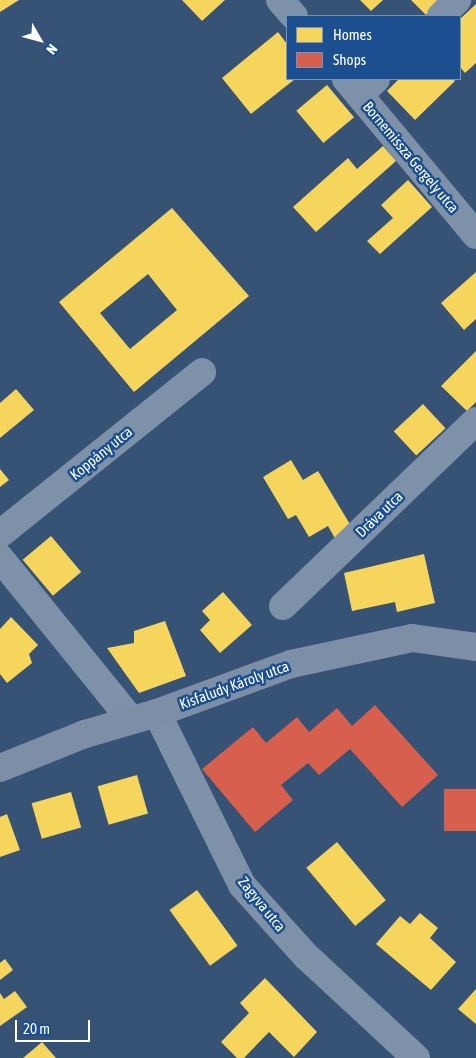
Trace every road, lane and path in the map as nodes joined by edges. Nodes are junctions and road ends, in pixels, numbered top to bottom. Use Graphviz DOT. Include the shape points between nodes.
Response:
graph roads {
  1 [pos="280,0"];
  2 [pos="457,0"];
  3 [pos="293,15"];
  4 [pos="442,15"];
  5 [pos="360,84"];
  6 [pos="476,235"];
  7 [pos="202,372"];
  8 [pos="476,421"];
  9 [pos="0,534"];
  10 [pos="0,558"];
  11 [pos="283,606"];
  12 [pos="476,647"];
  13 [pos="157,713"];
  14 [pos="131,720"];
  15 [pos="0,768"];
  16 [pos="416,1058"];
  1 -- 3 [label="street"];
  2 -- 4 [label="street"];
  5 -- 6 [label="street, Bornemissza Gergely utca"];
  7 -- 9 [label="street, Koppány utca"];
  8 -- 11 [label="street, Dráva utca"];
  10 -- 14 [label="street"];
  12 -- 13 [label="main road, Kisfaludy Károly utca" via="412,638 291,664"];
  13 -- 14 [label="main road, Kisfaludy Károly utca"];
  13 -- 16 [label="street, Zagyva utca" via="242,885 306,956"];
  14 -- 15 [label="main road, Kisfaludy Károly utca" via="85,734"];
}
